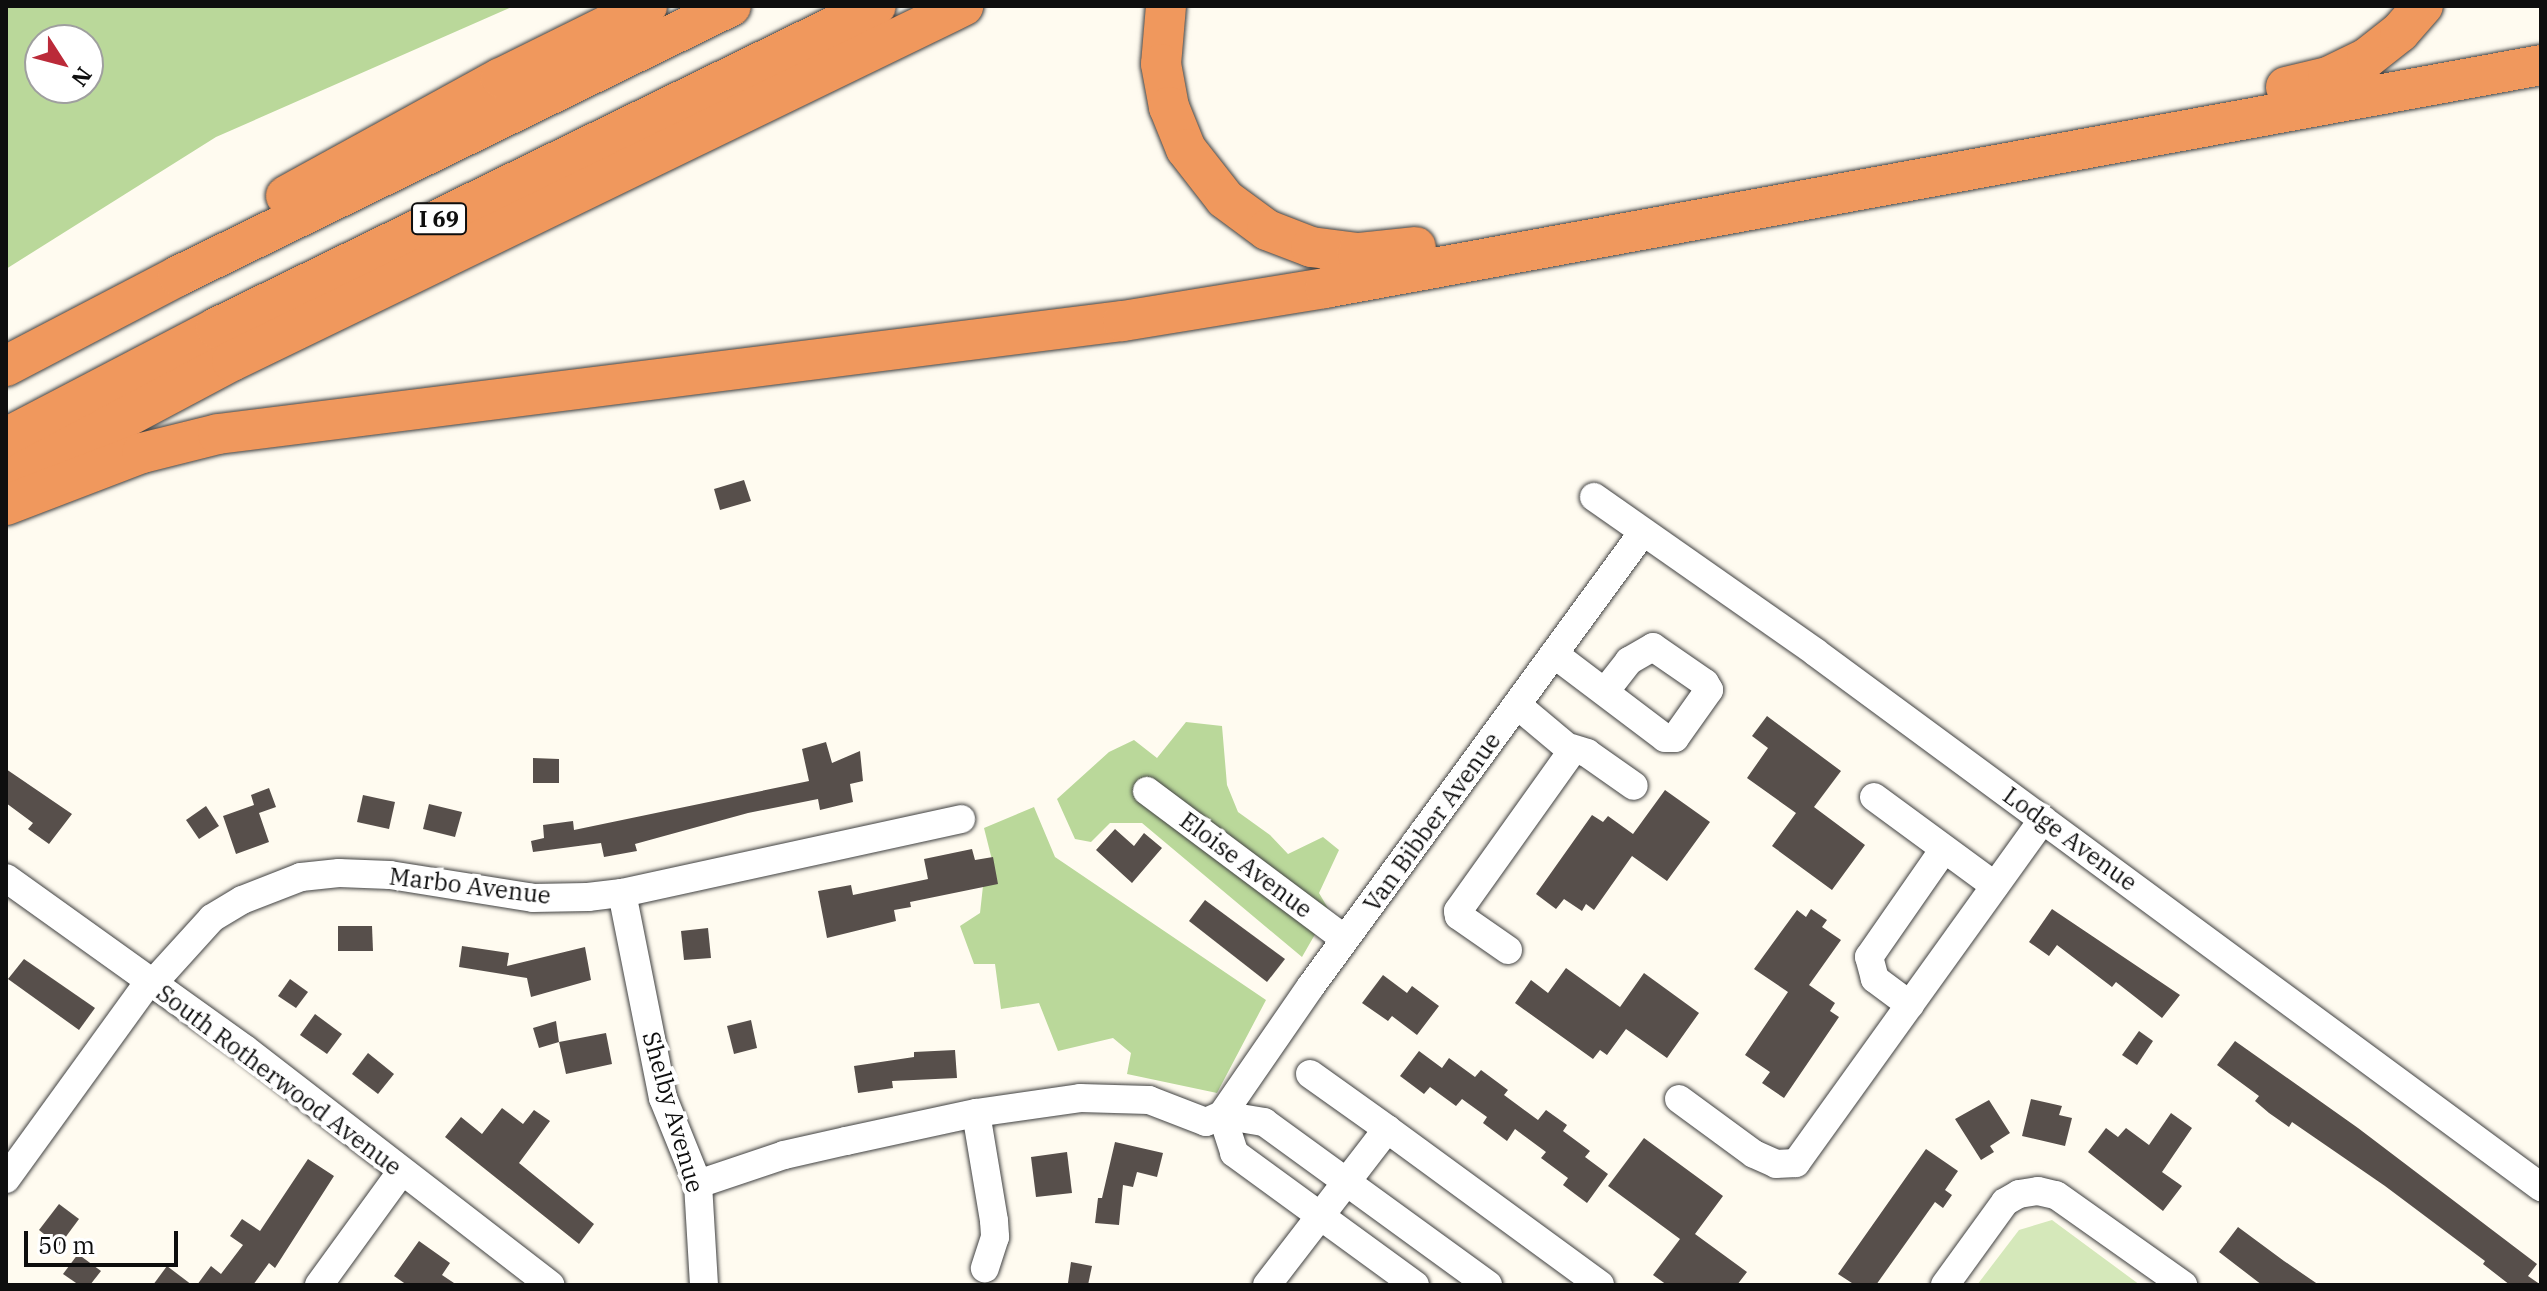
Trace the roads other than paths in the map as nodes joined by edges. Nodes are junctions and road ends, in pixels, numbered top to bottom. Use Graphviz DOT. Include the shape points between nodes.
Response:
graph roads {
  1 [pos="647,6"];
  2 [pos="731,6"];
  3 [pos="876,6"];
  4 [pos="963,6"];
  5 [pos="1166,6"];
  6 [pos="2423,6"];
  7 [pos="2541,65"];
  8 [pos="40,346"];
  9 [pos="6,366"];
  10 [pos="6,438"];
  11 [pos="6,481"];
  12 [pos="1594,497"];
  13 [pos="6,505"];
  14 [pos="1643,532"];
  15 [pos="1554,654"];
  16 [pos="1605,692"];
  17 [pos="1517,705"];
  18 [pos="1571,748"];
  19 [pos="1634,786"];
  20 [pos="1147,791"];
  21 [pos="1874,797"];
  22 [pos="961,819"];
  23 [pos="2043,819"];
  24 [pos="1944,849"];
  25 [pos="6,878"];
  26 [pos="1995,886"];
  27 [pos="622,893"];
  28 [pos="1345,939"];
  29 [pos="1508,950"];
  30 [pos="151,983"];
  31 [pos="1910,1005"];
  32 [pos="1310,1074"];
  33 [pos="1679,1099"];
  34 [pos="976,1113"];
  35 [pos="1222,1115"];
  36 [pos="1387,1129"];
  37 [pos="401,1172"];
  38 [pos="6,1179"];
  39 [pos="698,1184"];
  40 [pos="1348,1184"];
  41 [pos="2541,1187"];
  42 [pos="1319,1216"];
  43 [pos="985,1268"];
  44 [pos="319,1285"];
  45 [pos="550,1285"];
  46 [pos="704,1285"];
  47 [pos="1267,1285"];
  48 [pos="1415,1285"];
  49 [pos="1488,1285"];
  50 [pos="1600,1285"];
  51 [pos="1945,1285"];
  52 [pos="2183,1285"];
  1 -- 8 [label="highway" via="391,136"];
  2 -- 8 [label="highway, I 69"];
  3 -- 10 [label="highway, I 69" via="216,328"];
  4 -- 11 [label="highway" via="232,361"];
  5 -- 6 [label="highway" via="1160,44 1163,84 1186,149 1199,169 1225,199 1267,230 1311,247 1358,253 1422,246 2308,83 2367,58"];
  7 -- 13 [label="highway" via="1139,318 218,434 142,453"];
  8 -- 9 [label="highway, I 69"];
  12 -- 14 [label="street, Lodge Avenue"];
  14 -- 15 [label="street, Van Bibber Avenue"];
  14 -- 23 [label="street, Lodge Avenue"];
  15 -- 16 [label="street"];
  15 -- 17 [label="street, Van Bibber Avenue"];
  17 -- 18 [label="street"];
  17 -- 28 [label="street, Van Bibber Avenue"];
  18 -- 19 [label="street"];
  18 -- 29 [label="street" via="1458,911"];
  20 -- 28 [label="street, Eloise Avenue"];
  21 -- 24 [label="street"];
  22 -- 27 [label="street, Marbo Avenue"];
  23 -- 26 [label="street"];
  23 -- 41 [label="street, Lodge Avenue"];
  24 -- 26 [label="street"];
  24 -- 31 [label="street" via="1869,957 1875,979"];
  25 -- 30 [label="street, South Rotherwood Avenue"];
  26 -- 31 [label="street"];
  27 -- 30 [label="street, Marbo Avenue" via="533,898 390,875 301,877 212,918"];
  27 -- 39 [label="street, Shelby Avenue" via="663,1098"];
  28 -- 35 [label="street, Van Bibber Avenue"];
  30 -- 37 [label="street, South Rotherwood Avenue"];
  30 -- 38 [label="street, Marbo Avenue"];
  31 -- 33 [label="street" via="1796,1163 1776,1164 1754,1154"];
  32 -- 36 [label="street"];
  34 -- 35 [label="street" via="1080,1098 1125,1098 1149,1100 1206,1122"];
  34 -- 39 [label="street" via="784,1155"];
  34 -- 43 [label="street" via="995,1237"];
  35 -- 40 [label="street" via="1264,1122"];
  35 -- 42 [label="street" via="1234,1153"];
  36 -- 40 [label="street"];
  36 -- 50 [label="street"];
  37 -- 44 [label="street"];
  37 -- 45 [label="street, South Rotherwood Avenue"];
  39 -- 46 [label="street, Shelby Avenue"];
  40 -- 42 [label="street"];
  40 -- 49 [label="street"];
  42 -- 47 [label="street"];
  42 -- 48 [label="street"];
  51 -- 52 [label="street" via="2005,1202 2038,1191 2056,1195"];
}
